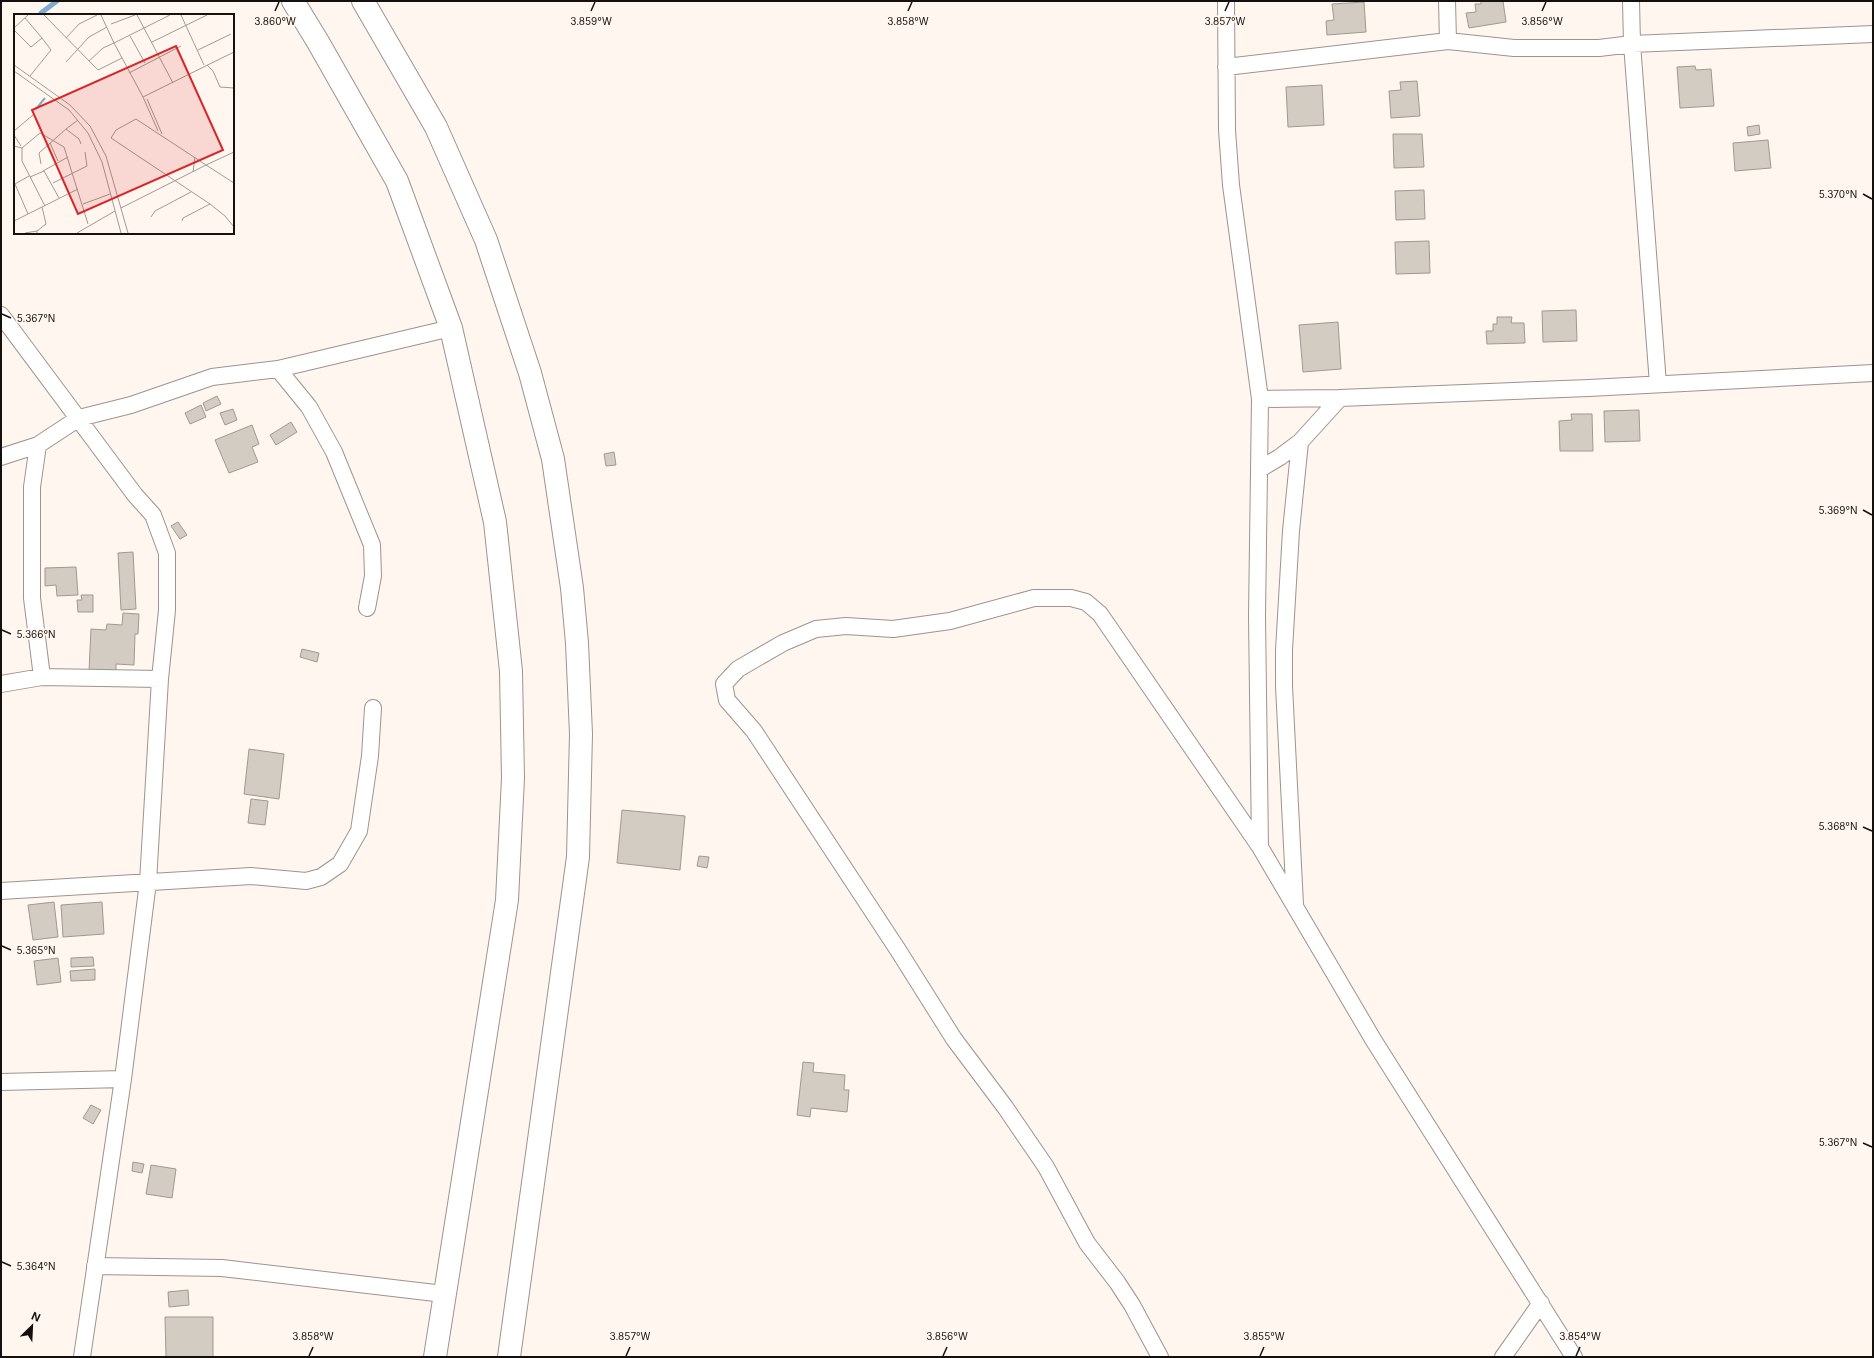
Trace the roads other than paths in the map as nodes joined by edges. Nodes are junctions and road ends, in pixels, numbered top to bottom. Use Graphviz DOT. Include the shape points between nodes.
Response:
graph roads {
  1 [pos="293,1"];
  2 [pos="363,1"];
  3 [pos="1226,1"];
  4 [pos="1447,1"];
  5 [pos="1631,1"];
  6 [pos="1873,34"];
  7 [pos="1448,41"];
  8 [pos="1632,44"];
  9 [pos="1226,67"];
  10 [pos="1,315"];
  11 [pos="451,328"];
  12 [pos="278,369"];
  13 [pos="1873,373"];
  14 [pos="1658,384"];
  15 [pos="1340,398"];
  16 [pos="1260,399"];
  17 [pos="79,418"];
  18 [pos="1300,442"];
  19 [pos="38,445"];
  20 [pos="1,458"];
  21 [pos="1260,469"];
  22 [pos="367,608"];
  23 [pos="1258,674"];
  24 [pos="42,677"];
  25 [pos="160,679"];
  26 [pos="1,684"];
  27 [pos="1284,686"];
  28 [pos="373,708"];
  29 [pos="1260,847"];
  30 [pos="148,882"];
  31 [pos="1,891"];
  32 [pos="1295,907"];
  33 [pos="122,1079"];
  34 [pos="1,1082"];
  35 [pos="95,1266"];
  36 [pos="444,1294"];
  37 [pos="1541,1303"];
  38 [pos="82,1357"];
  39 [pos="435,1357"];
  40 [pos="510,1357"];
  41 [pos="1160,1357"];
  42 [pos="1504,1357"];
  43 [pos="1574,1357"];
  1 -- 11 [label="highway" via="396,181"];
  2 -- 40 [label="highway" via="436,127 486,240 530,373 553,458 572,588 581,734 578,857"];
  3 -- 9 [label="street"];
  4 -- 7 [label="street"];
  5 -- 8 [label="street"];
  6 -- 8 [label="street"];
  7 -- 8 [label="street" via="1514,48 1599,48"];
  7 -- 9 [label="street"];
  8 -- 14 [label="street"];
  9 -- 16 [label="street" via="1231,186"];
  10 -- 17 [label="street"];
  11 -- 12 [label="street"];
  11 -- 36 [label="highway" via="495,522 511,671 513,778 507,900"];
  12 -- 17 [label="street" via="212,377 131,405"];
  12 -- 22 [label="street" via="309,407 334,452 372,545 373,576"];
  13 -- 14 [label="street"];
  14 -- 15 [label="street"];
  15 -- 16 [label="street"];
  15 -- 18 [label="street"];
  16 -- 21 [label="street"];
  17 -- 19 [label="street"];
  17 -- 25 [label="street" via="135,495 153,515 167,553 167,610"];
  18 -- 21 [label="street"];
  18 -- 27 [label="street" via="1291,531"];
  19 -- 20 [label="street"];
  19 -- 24 [label="street" via="32,487 32,598"];
  21 -- 23 [label="street"];
  23 -- 27 [label="street"];
  23 -- 29 [label="street"];
  24 -- 25 [label="street"];
  24 -- 26 [label="street"];
  25 -- 30 [label="street"];
  27 -- 32 [label="street"];
  28 -- 30 [label="street" via="370,756 359,831 340,864 321,877 306,880 251,876"];
  29 -- 32 [label="street"];
  29 -- 41 [label="street" via="1100,614 1086,602 1071,598 1034,598 950,621 893,628 846,626 816,629 783,643 738,669 724,684 727,700 754,731 954,1039 1046,1167 1087,1243 1132,1305"];
  30 -- 31 [label="street"];
  30 -- 33 [label="street"];
  32 -- 37 [label="street" via="1374,1041"];
  33 -- 34 [label="street"];
  33 -- 35 [label="street"];
  35 -- 36 [label="street" via="222,1268"];
  35 -- 38 [label="street"];
  36 -- 39 [label="highway"];
  37 -- 42 [label="street"];
  37 -- 43 [label="street"];
}
